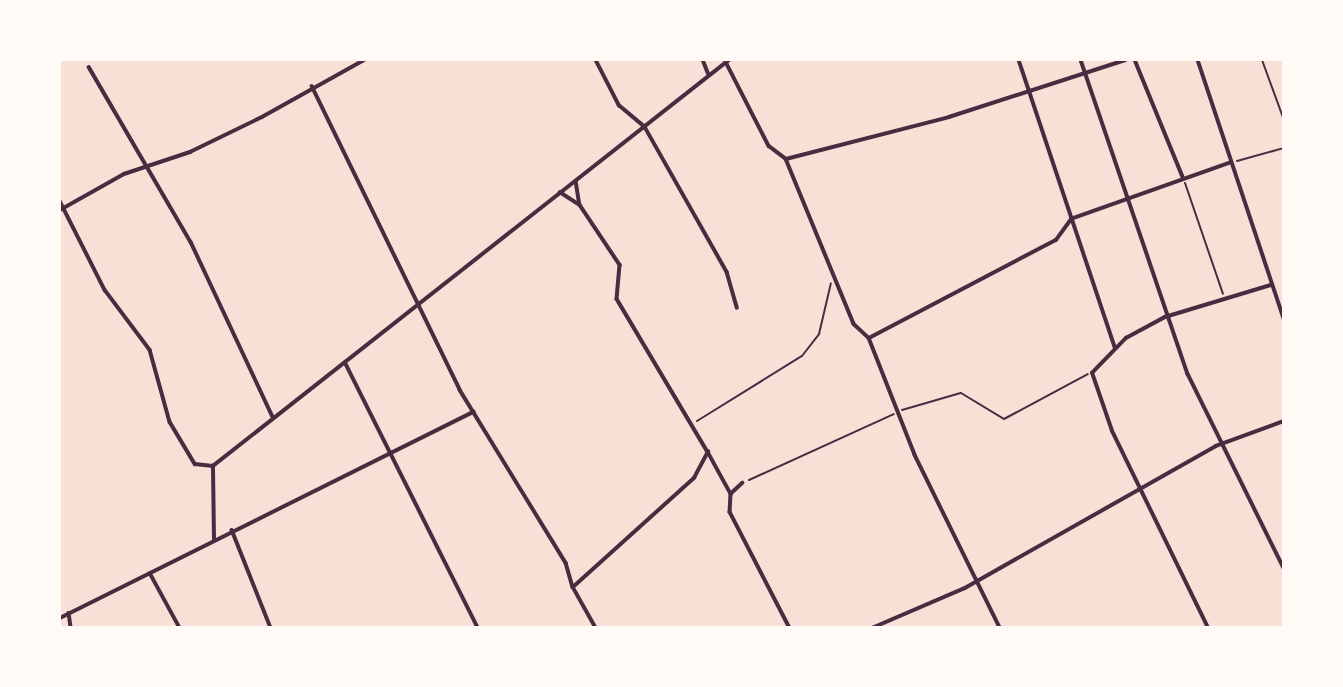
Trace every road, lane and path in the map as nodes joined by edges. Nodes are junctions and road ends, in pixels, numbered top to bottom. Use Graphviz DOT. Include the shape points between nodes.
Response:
graph roads {
  1 [pos="364,60"];
  2 [pos="596,60"];
  3 [pos="703,60"];
  4 [pos="1019,60"];
  5 [pos="1081,60"];
  6 [pos="1125,60"];
  7 [pos="1135,60"];
  8 [pos="1198,60"];
  9 [pos="1262,60"];
  10 [pos="727,61"];
  11 [pos="89,67"];
  12 [pos="709,75"];
  13 [pos="1087,75"];
  14 [pos="312,86"];
  15 [pos="1032,91"];
  16 [pos="1283,120"];
  17 [pos="645,127"];
  18 [pos="1283,148"];
  19 [pos="786,159"];
  20 [pos="1229,163"];
  21 [pos="147,164"];
  22 [pos="1183,177"];
  23 [pos="576,181"];
  24 [pos="560,192"];
  25 [pos="1129,198"];
  26 [pos="60,201"];
  27 [pos="580,205"];
  28 [pos="61,209"];
  29 [pos="1071,219"];
  30 [pos="835,276"];
  31 [pos="1272,285"];
  32 [pos="1224,298"];
  33 [pos="423,303"];
  34 [pos="737,308"];
  35 [pos="1165,317"];
  36 [pos="1283,318"];
  37 [pos="869,338"];
  38 [pos="1115,347"];
  39 [pos="346,364"];
  40 [pos="1092,373"];
  41 [pos="900,411"];
  42 [pos="472,412"];
  43 [pos="273,417"];
  44 [pos="1283,421"];
  45 [pos="692,424"];
  46 [pos="1219,446"];
  47 [pos="708,452"];
  48 [pos="390,453"];
  49 [pos="213,466"];
  50 [pos="727,481"];
  51 [pos="741,483"];
  52 [pos="1140,489"];
  53 [pos="731,494"];
  54 [pos="232,530"];
  55 [pos="214,540"];
  56 [pos="1283,568"];
  57 [pos="150,573"];
  58 [pos="976,582"];
  59 [pos="573,587"];
  60 [pos="69,613"];
  61 [pos="60,618"];
  62 [pos="71,628"];
  63 [pos="180,628"];
  64 [pos="271,628"];
  65 [pos="478,628"];
  66 [pos="596,628"];
  67 [pos="790,628"];
  68 [pos="872,628"];
  69 [pos="1000,628"];
  70 [pos="1208,628"];
  1 -- 14 [label="street"];
  2 -- 17 [label="street" via="620,105"];
  3 -- 12 [label="street"];
  4 -- 15 [label="street"];
  5 -- 13 [label="street"];
  6 -- 13 [label="street"];
  7 -- 22 [label="street"];
  8 -- 20 [label="street"];
  9 -- 16 [label="path"];
  10 -- 12 [label="street"];
  10 -- 19 [label="street" via="769,146"];
  11 -- 21 [label="street" via="128,142"];
  12 -- 17 [label="street"];
  13 -- 15 [label="street"];
  13 -- 25 [label="street"];
  14 -- 21 [label="street" via="190,152"];
  14 -- 33 [label="street" via="380,216 387,248"];
  15 -- 19 [label="street"];
  15 -- 29 [label="street"];
  17 -- 23 [label="street"];
  17 -- 34 [label="street" via="727,272"];
  18 -- 20 [label="path"];
  19 -- 30 [label="street"];
  20 -- 22 [label="street"];
  20 -- 31 [label="street"];
  21 -- 28 [label="street"];
  21 -- 43 [label="street"];
  22 -- 25 [label="street"];
  22 -- 32 [label="path"];
  23 -- 24 [label="street"];
  23 -- 27 [label="street"];
  24 -- 27 [label="street"];
  24 -- 33 [label="street"];
  25 -- 29 [label="street"];
  25 -- 35 [label="street"];
  26 -- 28 [label="street"];
  27 -- 45 [label="street" via="620,265 617,299"];
  28 -- 49 [label="street" via="105,290 150,350 170,422 195,464"];
  29 -- 37 [label="street" via="1056,240"];
  29 -- 38 [label="street"];
  30 -- 37 [label="street" via="854,324"];
  30 -- 45 [label="path" via="824,296 819,334 802,356"];
  31 -- 32 [label="street"];
  31 -- 36 [label="street"];
  32 -- 35 [label="street"];
  33 -- 39 [label="street"];
  33 -- 42 [label="street"];
  35 -- 38 [label="street"];
  35 -- 46 [label="street"];
  37 -- 41 [label="street"];
  38 -- 40 [label="street"];
  39 -- 43 [label="street"];
  39 -- 48 [label="street"];
  40 -- 41 [label="path" via="1004,419 961,393"];
  40 -- 52 [label="street"];
  41 -- 51 [label="path"];
  41 -- 58 [label="street"];
  42 -- 48 [label="street"];
  42 -- 59 [label="street" via="566,563"];
  43 -- 49 [label="street"];
  44 -- 46 [label="street"];
  45 -- 47 [label="street"];
  46 -- 52 [label="street"];
  46 -- 56 [label="street"];
  47 -- 50 [label="street"];
  47 -- 59 [label="street" via="694,478"];
  48 -- 54 [label="street"];
  48 -- 65 [label="street"];
  49 -- 55 [label="street"];
  50 -- 51 [label="street"];
  50 -- 53 [label="street"];
  51 -- 53 [label="street"];
  52 -- 58 [label="street"];
  52 -- 70 [label="street"];
  53 -- 67 [label="street" via="730,512"];
  54 -- 55 [label="street"];
  54 -- 64 [label="street"];
  55 -- 57 [label="street"];
  57 -- 60 [label="street"];
  57 -- 63 [label="street"];
  58 -- 68 [label="street"];
  58 -- 69 [label="street"];
  59 -- 66 [label="street"];
  60 -- 61 [label="street"];
  60 -- 62 [label="street"];
}
